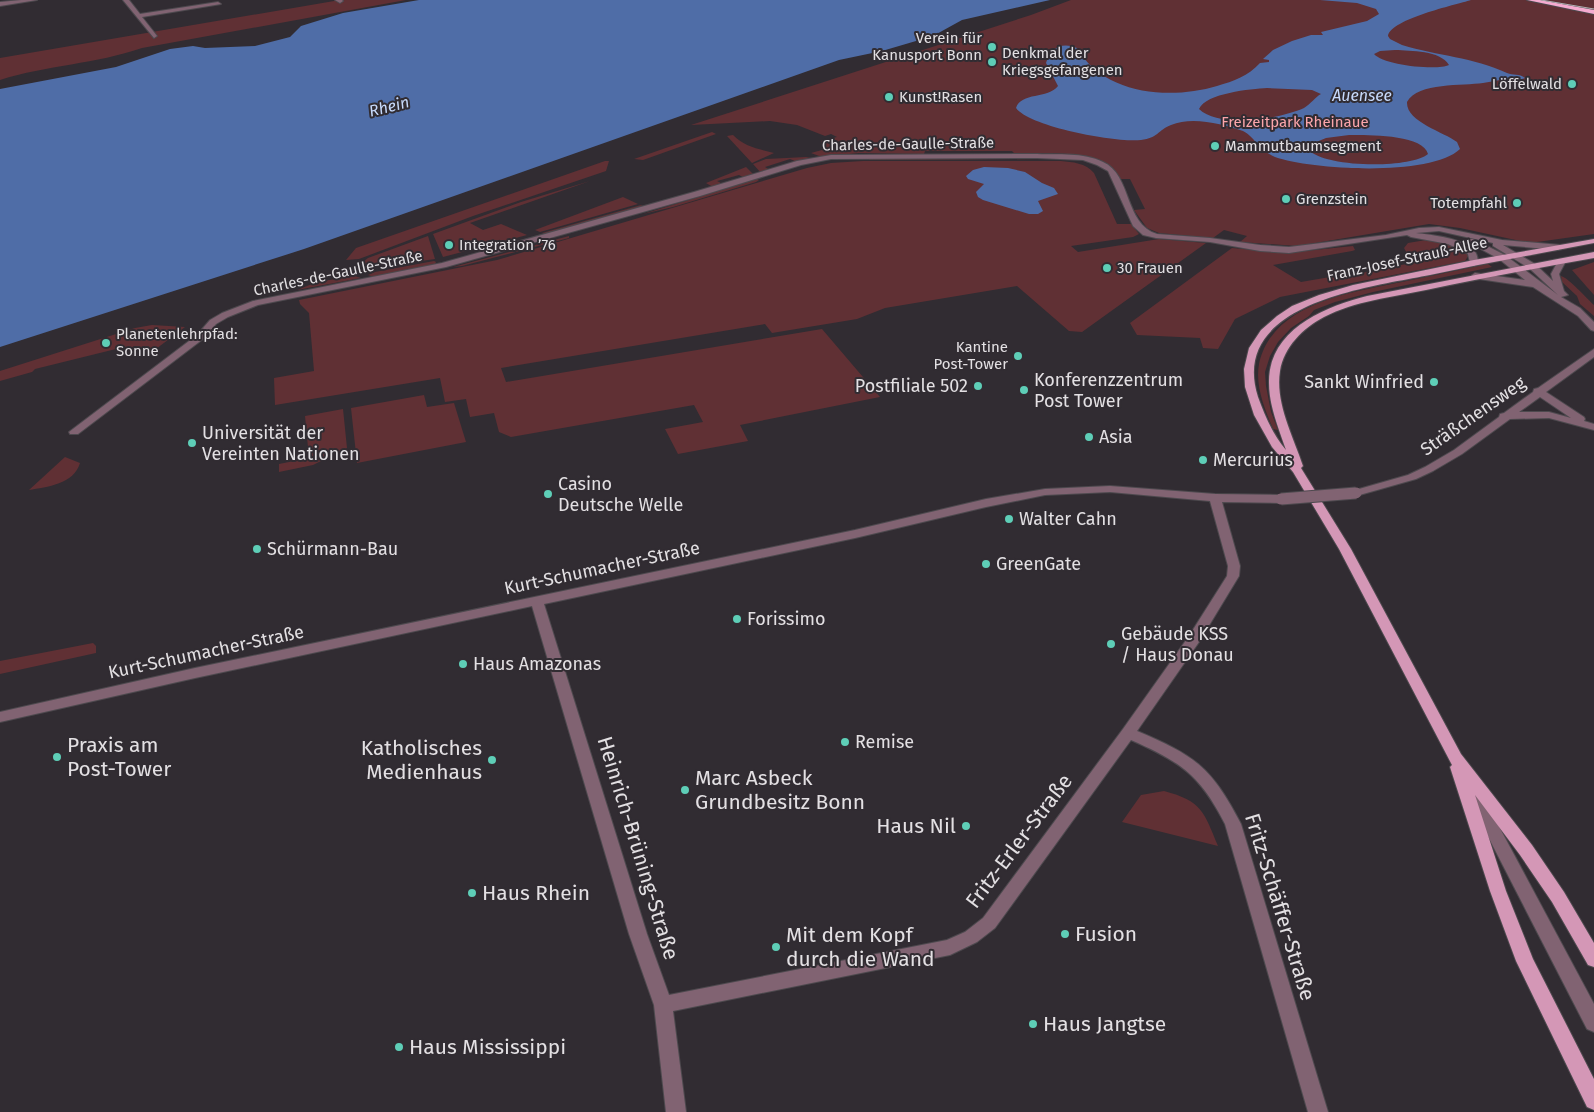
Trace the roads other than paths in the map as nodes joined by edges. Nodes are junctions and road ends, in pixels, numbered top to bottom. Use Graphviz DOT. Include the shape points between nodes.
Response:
graph roads {
  1 [pos="34,0"];
  2 [pos="126,0"];
  3 [pos="1530,0"];
  4 [pos="1569,0"];
  5 [pos="0,4"];
  6 [pos="218,4"];
  7 [pos="1594,4"];
  8 [pos="1594,12"];
  9 [pos="138,16"];
  10 [pos="154,36"];
  11 [pos="1403,234"];
  12 [pos="1480,237"];
  13 [pos="1594,241"];
  14 [pos="1558,247"];
  15 [pos="1515,255"];
  16 [pos="1594,255"];
  17 [pos="1502,257"];
  18 [pos="1562,261"];
  19 [pos="1474,263"];
  20 [pos="1532,266"];
  21 [pos="1516,268"];
  22 [pos="1475,276"];
  23 [pos="1538,286"];
  24 [pos="1561,293"];
  25 [pos="1582,314"];
  26 [pos="1594,327"];
  27 [pos="1594,352"];
  28 [pos="1538,391"];
  29 [pos="1504,416"];
  30 [pos="1593,428"];
  31 [pos="74,432"];
  32 [pos="1298,471"];
  33 [pos="1215,498"];
  34 [pos="537,601"];
  35 [pos="0,717"];
  36 [pos="1128,733"];
  37 [pos="1456,758"];
  38 [pos="1594,959"];
  39 [pos="663,1005"];
  40 [pos="1594,1023"];
  41 [pos="1594,1100"];
  42 [pos="676,1112"];
  43 [pos="1318,1112"];
  1 -- 5 [label="street"];
  2 -- 9 [label="street"];
  3 -- 8 [label="highway"];
  4 -- 7 [label="highway"];
  6 -- 9 [label="street"];
  9 -- 10 [label="street"];
  11 -- 12 [label="street, Charles-de-Gaulle-Straße" via="1439,229"];
  11 -- 17 [label="street, Charles-de-Gaulle-Straße" via="1455,237 1480,244"];
  11 -- 19 [label="street, Charles-de-Gaulle-Straße" via="1462,246 1472,253"];
  11 -- 31 [label="street, Charles-de-Gaulle-Straße" via="1289,250 1156,236 1136,224 1111,170 1084,158 831,157 800,163 444,266 256,303 213,322 200,336"];
  12 -- 14 [label="street, Charles-de-Gaulle-Straße"];
  12 -- 15 [label="street, Charles-de-Gaulle-Straße"];
  13 -- 14 [label="main road, Franz-Josef-Strauß-Allee"];
  14 -- 15 [label="main road, Franz-Josef-Strauß-Allee"];
  15 -- 17 [label="main road, Franz-Josef-Strauß-Allee"];
  15 -- 20 [label="street, Charles-de-Gaulle-Straße"];
  16 -- 18 [label="main road, Franz-Josef-Strauß-Allee"];
  17 -- 19 [label="main road, Franz-Josef-Strauß-Allee"];
  17 -- 21 [label="street, Charles-de-Gaulle-Straße"];
  18 -- 20 [label="main road, Franz-Josef-Strauß-Allee"];
  18 -- 24 [label="street" via="1555,274"];
  19 -- 32 [label="main road, Franz-Josef-Strauß-Allee" via="1322,297 1295,308 1264,332 1254,348 1249,369 1250,388 1266,429"];
  20 -- 21 [label="main road, Franz-Josef-Strauß-Allee"];
  20 -- 24 [label="street"];
  21 -- 22 [label="main road, Franz-Josef-Strauß-Allee"];
  21 -- 23 [label="street"];
  22 -- 23 [label="street"];
  22 -- 32 [label="main road, Franz-Josef-Strauß-Allee" via="1336,309 1307,324 1288,342 1277,361 1275,387"];
  23 -- 25 [label="street"];
  24 -- 25 [label="street"];
  25 -- 26 [label="street"];
  27 -- 28 [label="street, Sträßchensweg"];
  28 -- 29 [label="street, Sträßchensweg"];
  28 -- 30 [label="street"];
  29 -- 30 [label="street" via="1549,415"];
  29 -- 33 [label="street, Sträßchensweg, bridge" via="1458,452 1426,471 1356,493 1281,499"];
  32 -- 37 [label="main road, Franz-Josef-Strauß-Allee" via="1345,549"];
  33 -- 34 [label="street, Kurt-Schumacher-Straße" via="1110,489 1045,492"];
  33 -- 36 [label="street, Fritz-Erler-Straße" via="1234,566 1233,576 1194,639"];
  34 -- 35 [label="street, Kurt-Schumacher-Straße"];
  34 -- 39 [label="street, Heinrich-Brüning-Straße" via="638,934"];
  36 -- 39 [label="street, Fritz-Erler-Straße" via="1010,896 989,922 972,936 950,948"];
  36 -- 43 [label="street, Fritz-Schäffer-Straße" via="1162,747 1201,773 1218,795 1233,824"];
  37 -- 38 [label="main road, Franz-Josef-Strauß-Allee" via="1532,858"];
  37 -- 40 [label="street, Franz-Josef-Strauß-Allee"];
  37 -- 41 [label="main road, Franz-Josef-Strauß-Allee" via="1498,891 1525,960"];
  39 -- 42 [label="street, Heinrich-Brüning-Straße"];
}
